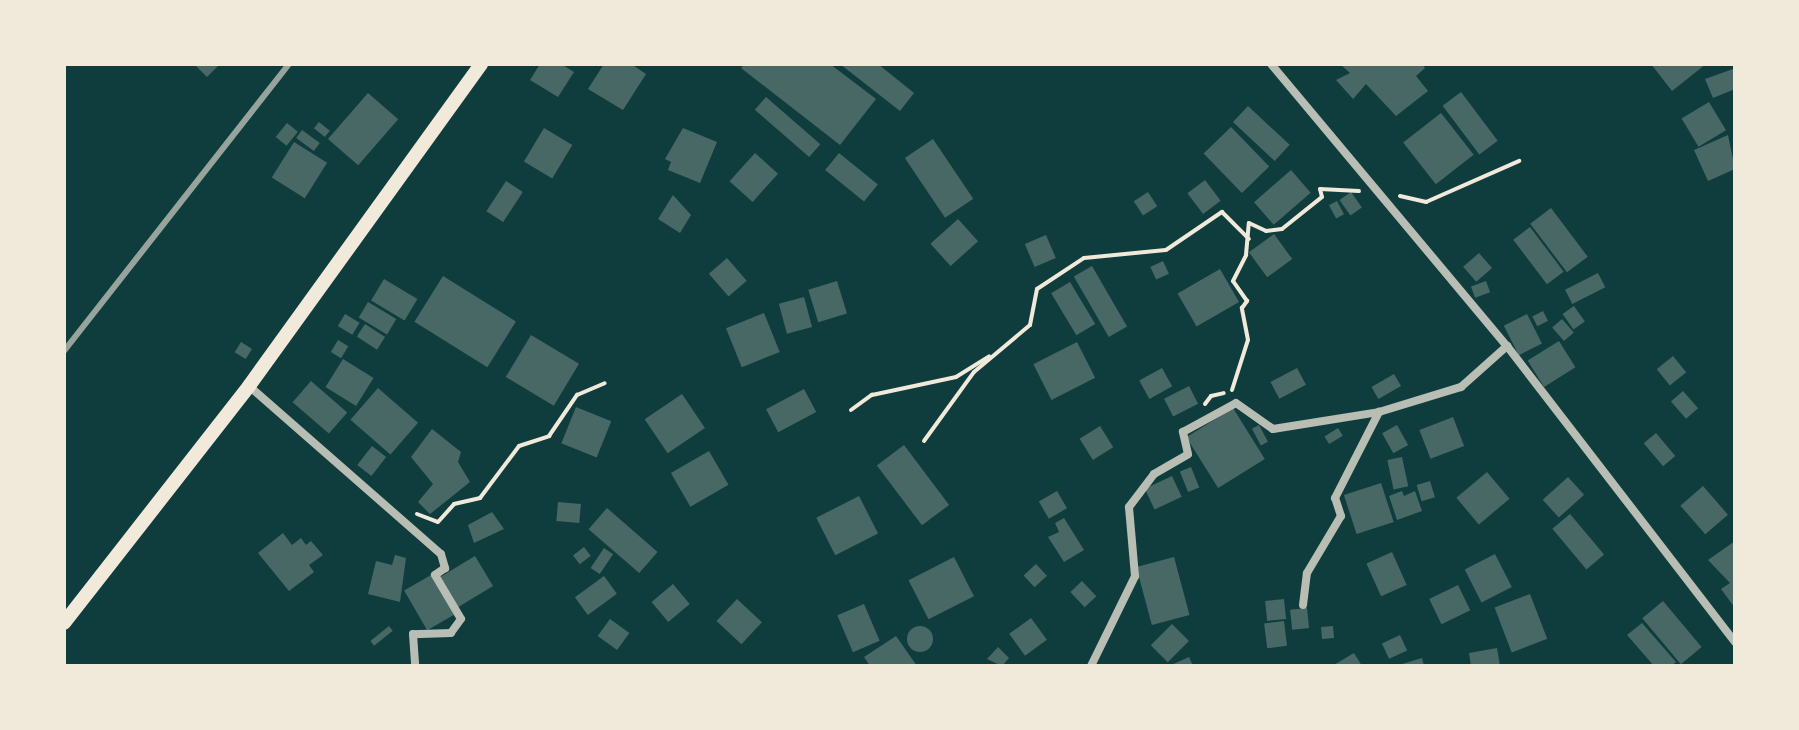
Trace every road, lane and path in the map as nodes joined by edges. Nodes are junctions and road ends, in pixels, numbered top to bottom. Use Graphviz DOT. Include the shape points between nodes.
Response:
graph roads {
  1 [pos="481,64"];
  2 [pos="1271,64"];
  3 [pos="1519,161"];
  4 [pos="1376,190"];
  5 [pos="1249,239"];
  6 [pos="1507,346"];
  7 [pos="1001,348"];
  8 [pos="605,383"];
  9 [pos="249,386"];
  10 [pos="851,410"];
  11 [pos="1215,411"];
  12 [pos="1379,412"];
  13 [pos="924,441"];
  14 [pos="408,511"];
  15 [pos="1303,605"];
  16 [pos="64,623"];
  17 [pos="1735,642"];
  18 [pos="415,666"];
  19 [pos="1091,666"];
  1 -- 9 [label="main road"];
  2 -- 4 [label="street"];
  3 -- 4 [label="path" via="1426,202"];
  4 -- 5 [label="path" via="1320,189 1322,197 1310,211 1282,229 1266,231 1249,223"];
  4 -- 6 [label="street"];
  5 -- 7 [label="path" via="1222,212 1166,250 1084,258 1037,289 1030,325"];
  5 -- 11 [label="path" via="1233,281 1247,301 1242,308 1248,340 1231,391 1211,396 1199,413"];
  6 -- 12 [label="street" via="1461,387"];
  6 -- 17 [label="street"];
  7 -- 10 [label="path" via="956,377 872,395"];
  7 -- 13 [label="path" via="974,372"];
  8 -- 14 [label="path" via="577,395 549,436 519,446 480,498 454,504 438,522"];
  9 -- 16 [label="main road"];
  9 -- 18 [label="street" via="441,554 445,568 435,575 461,619 451,633 413,634"];
  11 -- 12 [label="street" via="1236,403 1273,429"];
  11 -- 19 [label="street" via="1183,432 1188,454 1154,474 1129,507 1135,576"];
  12 -- 15 [label="street" via="1335,498 1341,516 1307,573"];
}
